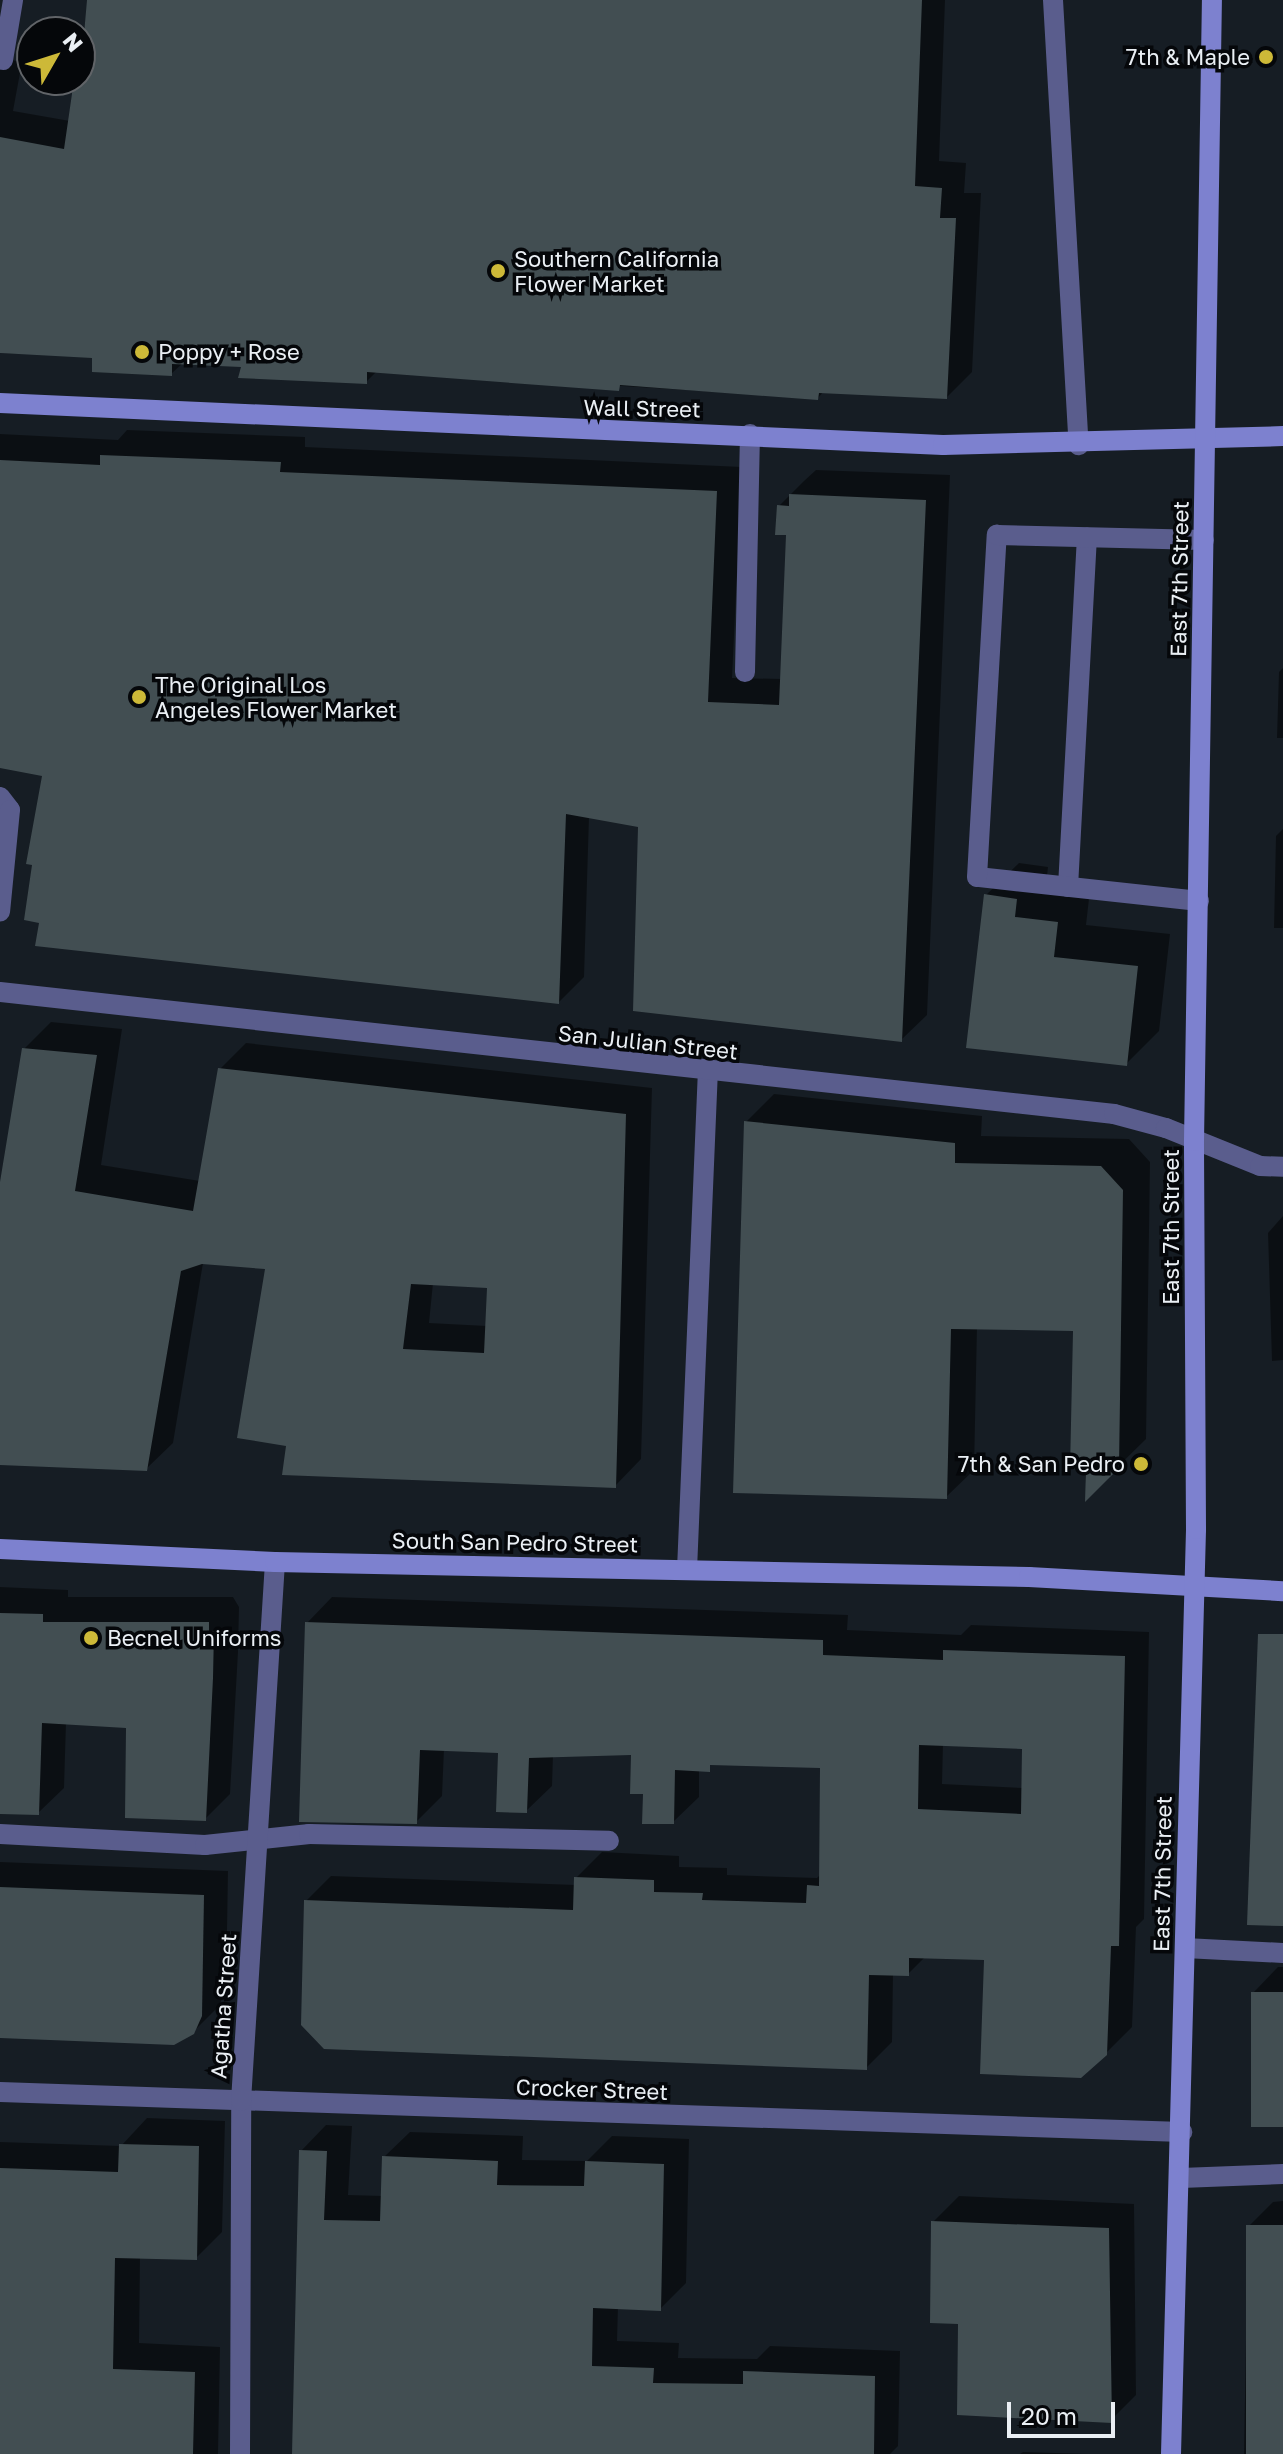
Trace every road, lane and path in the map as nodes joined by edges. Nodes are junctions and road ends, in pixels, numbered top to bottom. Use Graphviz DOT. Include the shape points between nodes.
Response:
graph roads {
  1 [pos="13,0"];
  2 [pos="1053,0"];
  3 [pos="1212,0"];
  4 [pos="3,60"];
  5 [pos="0,403"];
  6 [pos="750,434"];
  7 [pos="1283,436"];
  8 [pos="1205,439"];
  9 [pos="1079,445"];
  10 [pos="1087,538"];
  11 [pos="1204,540"];
  12 [pos="745,672"];
  13 [pos="0,797"];
  14 [pos="1068,887"];
  15 [pos="1199,901"];
  16 [pos="0,912"];
  17 [pos="0,992"];
  18 [pos="708,1073"];
  19 [pos="1194,1141"];
  20 [pos="1283,1167"];
  21 [pos="0,1549"];
  22 [pos="275,1562"];
  23 [pos="687,1570"];
  24 [pos="1192,1587"];
  25 [pos="1283,1591"];
  26 [pos="0,1834"];
  27 [pos="259,1837"];
  28 [pos="609,1841"];
  29 [pos="1185,1948"];
  30 [pos="1283,1953"];
  31 [pos="0,2092"];
  32 [pos="241,2101"];
  33 [pos="1182,2132"];
  34 [pos="1283,2174"];
  35 [pos="1181,2178"];
  36 [pos="240,2454"];
  37 [pos="1171,2454"];
  1 -- 4 [label="street"];
  2 -- 9 [label="street"];
  3 -- 8 [label="main road, East 7th Street"];
  5 -- 6 [label="main road, Wall Street" via="593,432"];
  6 -- 9 [label="main road, Wall Street" via="943,445"];
  6 -- 12 [label="street"];
  7 -- 8 [label="main road, Wall Street"];
  8 -- 9 [label="main road, Wall Street"];
  8 -- 11 [label="main road, East 7th Street"];
  10 -- 11 [label="street"];
  10 -- 14 [label="street"];
  10 -- 14 [label="street" via="997,535 977,877"];
  11 -- 15 [label="main road, East 7th Street"];
  13 -- 16 [label="street" via="10,810"];
  14 -- 15 [label="street"];
  15 -- 19 [label="main road, East 7th Street"];
  17 -- 18 [label="street, San Julian Street"];
  18 -- 19 [label="street, San Julian Street" via="1114,1114"];
  18 -- 23 [label="street"];
  19 -- 20 [label="street, San Julian Street" via="1260,1166"];
  19 -- 24 [label="main road, East 7th Street"];
  21 -- 22 [label="main road, South San Pedro Street"];
  22 -- 23 [label="main road, South San Pedro Street"];
  22 -- 27 [label="street, Agatha Street"];
  23 -- 24 [label="main road, South San Pedro Street" via="1029,1577"];
  24 -- 25 [label="main road"];
  24 -- 29 [label="main road, East 7th Street"];
  26 -- 27 [label="street" via="205,1845"];
  27 -- 28 [label="street"];
  27 -- 32 [label="street, Agatha Street"];
  29 -- 30 [label="street"];
  29 -- 33 [label="main road, East 7th Street"];
  31 -- 32 [label="street, Crocker Street"];
  32 -- 33 [label="street, Crocker Street"];
  32 -- 36 [label="street, Agatha Street"];
  33 -- 35 [label="main road, East 7th Street"];
  34 -- 35 [label="street"];
  35 -- 37 [label="main road, East 7th Street"];
}
